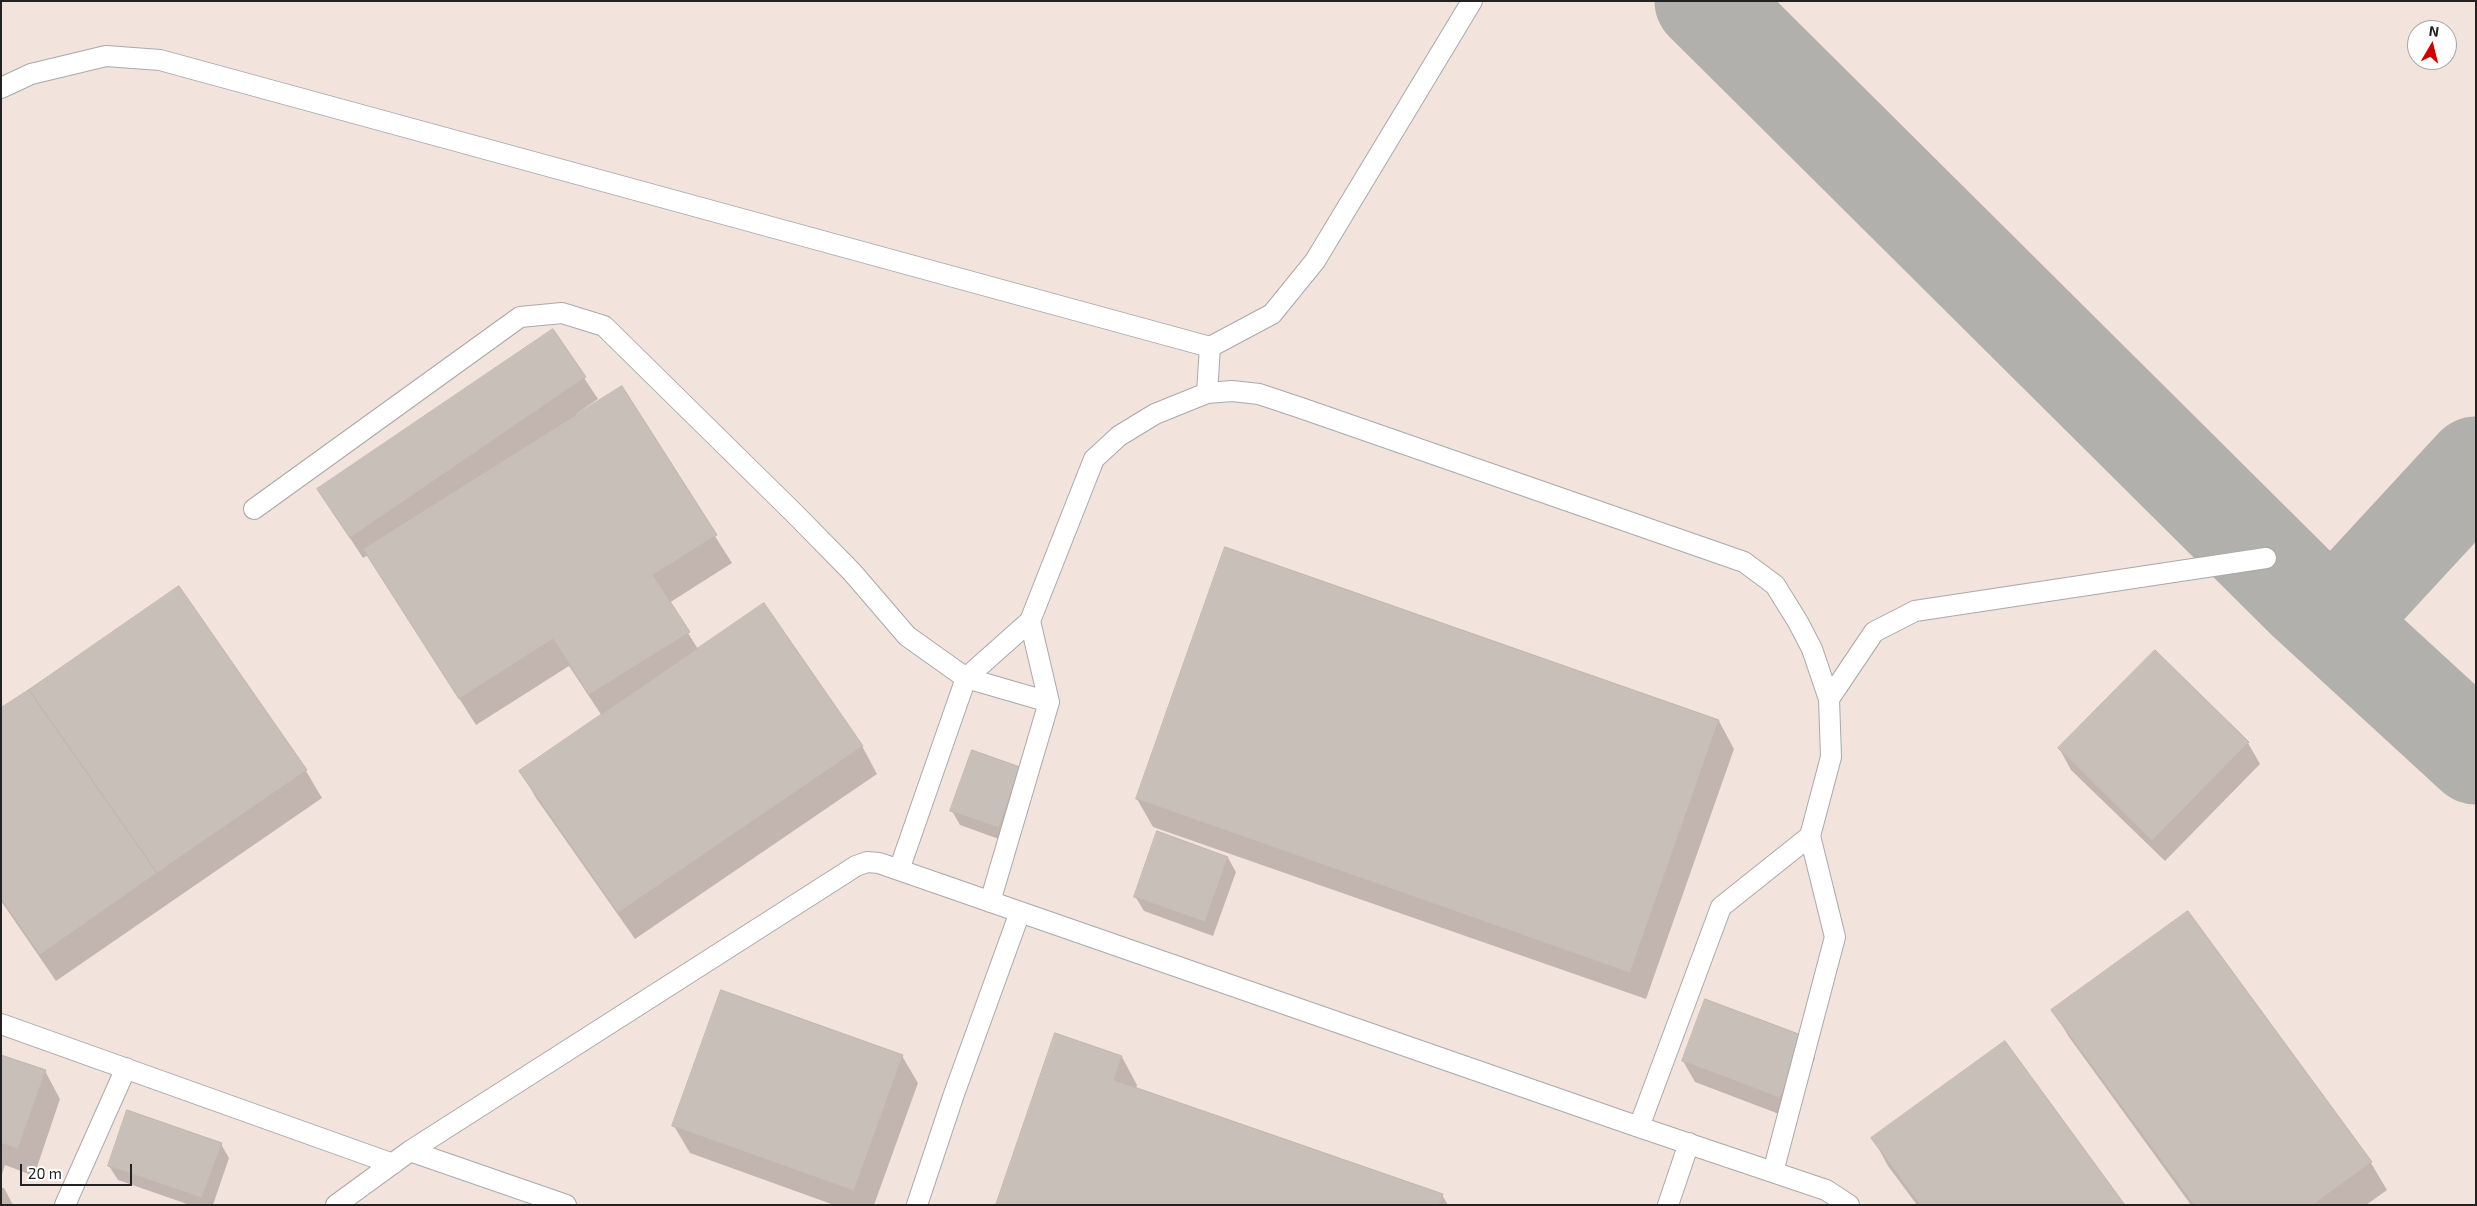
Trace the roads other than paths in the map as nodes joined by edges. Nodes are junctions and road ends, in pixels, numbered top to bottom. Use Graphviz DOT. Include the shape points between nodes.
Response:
graph roads {
  1 [pos="1472,1"];
  2 [pos="1,88"];
  3 [pos="1210,346"];
  4 [pos="1207,393"];
  5 [pos="254,508"];
  6 [pos="2266,558"];
  7 [pos="1030,622"];
  8 [pos="966,678"];
  9 [pos="1829,699"];
  10 [pos="1049,702"];
  11 [pos="1810,836"];
  12 [pos="899,870"];
  13 [pos="990,902"];
  14 [pos="1020,912"];
  15 [pos="1,1024"];
  16 [pos="126,1068"];
  17 [pos="1639,1127"];
  18 [pos="1689,1143"];
  19 [pos="410,1151"];
  20 [pos="393,1164"];
  21 [pos="1772,1172"];
  22 [pos="65,1205"];
  23 [pos="336,1205"];
  24 [pos="566,1205"];
  25 [pos="917,1205"];
  26 [pos="1668,1205"];
  27 [pos="1849,1205"];
  1 -- 3 [label="lane" via="1315,261 1272,314"];
  2 -- 3 [label="lane" via="31,74 106,56 160,60"];
  3 -- 4 [label="lane"];
  4 -- 7 [label="lane" via="1155,414 1119,436 1094,459"];
  4 -- 9 [label="lane" via="1259,394 1744,562 1775,585 1798,622 1812,650"];
  5 -- 8 [label="lane" via="520,317 562,313 604,326 852,572 907,636"];
  6 -- 9 [label="lane" via="1915,611 1874,632"];
  7 -- 8 [label="lane"];
  7 -- 10 [label="lane"];
  8 -- 10 [label="lane"];
  8 -- 12 [label="lane"];
  9 -- 11 [label="lane" via="1831,757"];
  10 -- 13 [label="lane"];
  11 -- 17 [label="lane" via="1721,907"];
  11 -- 21 [label="lane" via="1835,937"];
  12 -- 13 [label="lane"];
  12 -- 19 [label="lane" via="878,863 856,866"];
  13 -- 14 [label="lane"];
  14 -- 17 [label="lane"];
  14 -- 25 [label="lane"];
  15 -- 16 [label="lane"];
  16 -- 20 [label="lane"];
  16 -- 22 [label="lane"];
  17 -- 18 [label="lane"];
  18 -- 21 [label="lane"];
  18 -- 26 [label="lane"];
  19 -- 20 [label="lane"];
  19 -- 24 [label="lane"];
  20 -- 23 [label="lane"];
  21 -- 27 [label="lane" via="1826,1190"];
}
